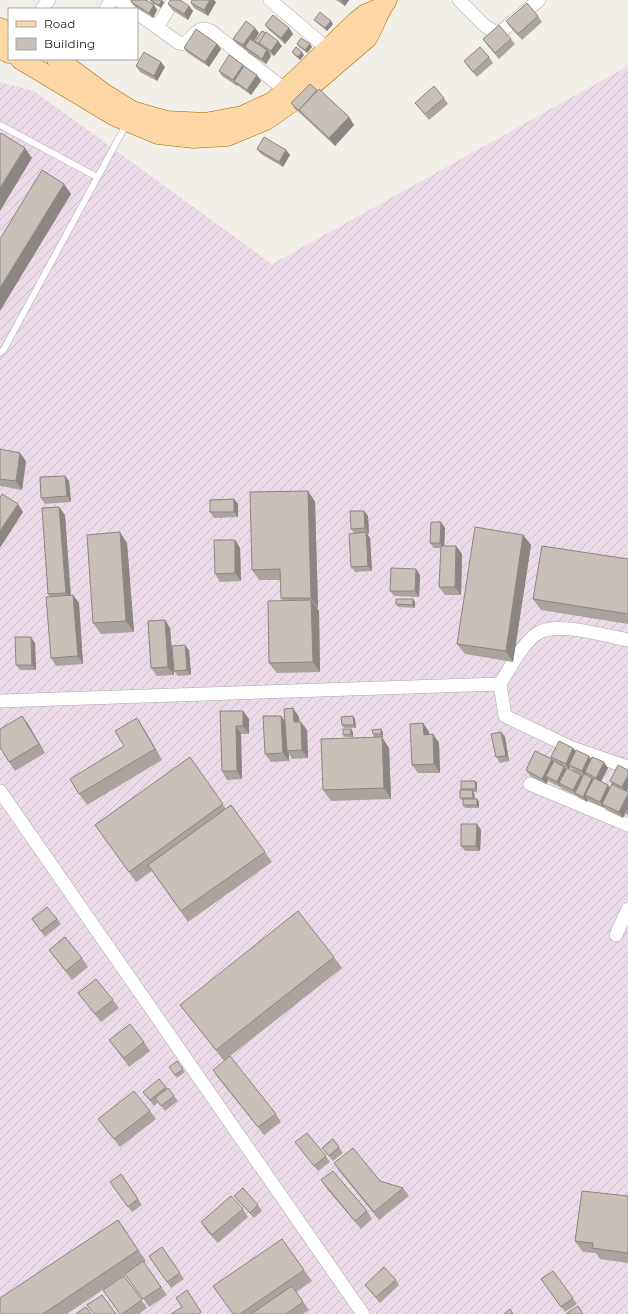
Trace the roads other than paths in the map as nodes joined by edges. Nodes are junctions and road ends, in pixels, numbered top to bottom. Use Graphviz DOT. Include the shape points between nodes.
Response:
graph roads {
  1 [pos="49,0"];
  2 [pos="118,0"];
  3 [pos="174,0"];
  4 [pos="270,0"];
  5 [pos="459,0"];
  6 [pos="539,0"];
  7 [pos="384,4"];
  8 [pos="43,8"];
  9 [pos="130,8"];
  10 [pos="138,14"];
  11 [pos="156,27"];
  12 [pos="328,49"];
  13 [pos="22,60"];
  14 [pos="58,60"];
  15 [pos="285,90"];
  16 [pos="130,116"];
  17 [pos="1,127"];
  18 [pos="97,178"];
  19 [pos="0,353"];
  20 [pos="628,640"];
  21 [pos="500,684"];
  22 [pos="0,701"];
  23 [pos="628,767"];
  24 [pos="530,784"];
  25 [pos="0,791"];
  26 [pos="628,825"];
  27 [pos="628,909"];
  28 [pos="616,935"];
  29 [pos="363,1314"];
  1 -- 8 [label="street"];
  2 -- 9 [label="street"];
  3 -- 11 [label="street"];
  4 -- 12 [label="street"];
  5 -- 6 [label="street" via="484,26 496,33"];
  7 -- 12 [label="main road" via="356,22"];
  7 -- 16 [label="main road" via="367,38 296,99 266,120 227,136 194,138 158,134"];
  10 -- 11 [label="street"];
  11 -- 15 [label="street" via="184,44 200,29 205,28"];
  12 -- 15 [label="main road"];
  13 -- 16 [label="main road" via="115,116"];
  14 -- 16 [label="main road"];
  15 -- 16 [label="main road" via="273,102 242,116 205,123"];
  16 -- 18 [label="lane"];
  17 -- 18 [label="lane"];
  18 -- 19 [label="lane"];
  20 -- 21 [label="street" via="557,628 538,633 524,647"];
  21 -- 22 [label="street"];
  21 -- 23 [label="street" via="505,716 572,748"];
  24 -- 26 [label="street"];
  25 -- 29 [label="street"];
  27 -- 28 [label="street"];
}
